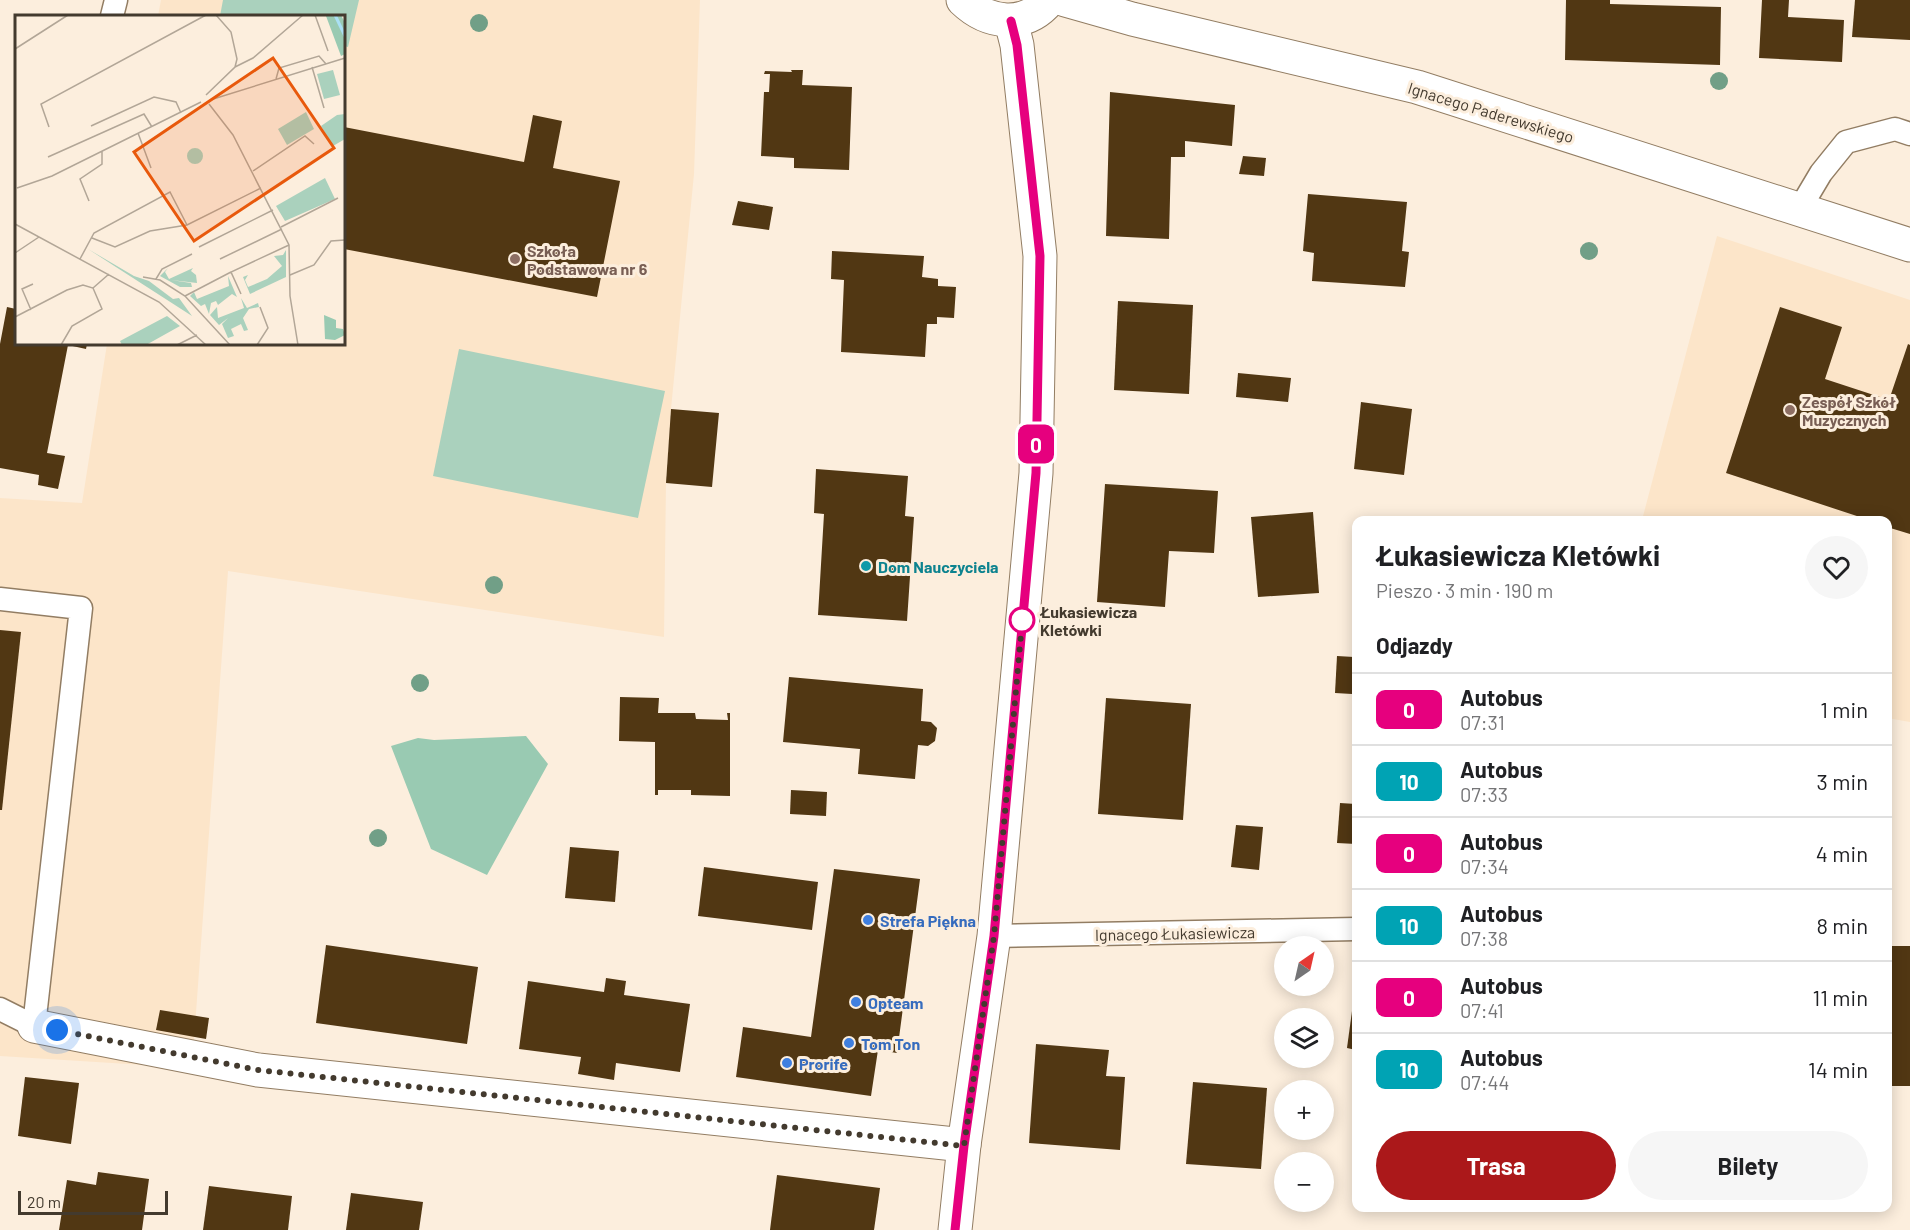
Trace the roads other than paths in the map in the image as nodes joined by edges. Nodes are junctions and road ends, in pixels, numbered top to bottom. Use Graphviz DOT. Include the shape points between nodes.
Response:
graph roads {
  1 [pos="116,0"];
  2 [pos="963,0"];
  3 [pos="1048,0"];
  4 [pos="1065,0"];
  5 [pos="112,15"];
  6 [pos="1011,21"];
  7 [pos="1910,134"];
  8 [pos="1799,210"];
  9 [pos="1910,244"];
  10 [pos="0,600"];
  11 [pos="1352,929"];
  12 [pos="994,936"];
  13 [pos="0,1009"];
  14 [pos="34,1026"];
  15 [pos="964,1146"];
  16 [pos="955,1230"];
  1 -- 5 [label="lane"];
  2 -- 6 [label="street" via="984,16"];
  3 -- 6 [label="street" via="1028,16"];
  4 -- 8 [label="street, Ignacego Paderewskiego" via="1417,87"];
  6 -- 12 [label="street" via="1017,45 1040,256 1036,473"];
  7 -- 8 [label="lane" via="1895,129 1846,142"];
  8 -- 9 [label="street, Ignacego Paderewskiego"];
  10 -- 14 [label="lane" via="81,608"];
  11 -- 12 [label="lane, Ignacego Łukasiewicza"];
  12 -- 15 [label="street"];
  13 -- 14 [label="lane"];
  14 -- 15 [label="street" via="258,1070"];
  15 -- 16 [label="street"];
}
